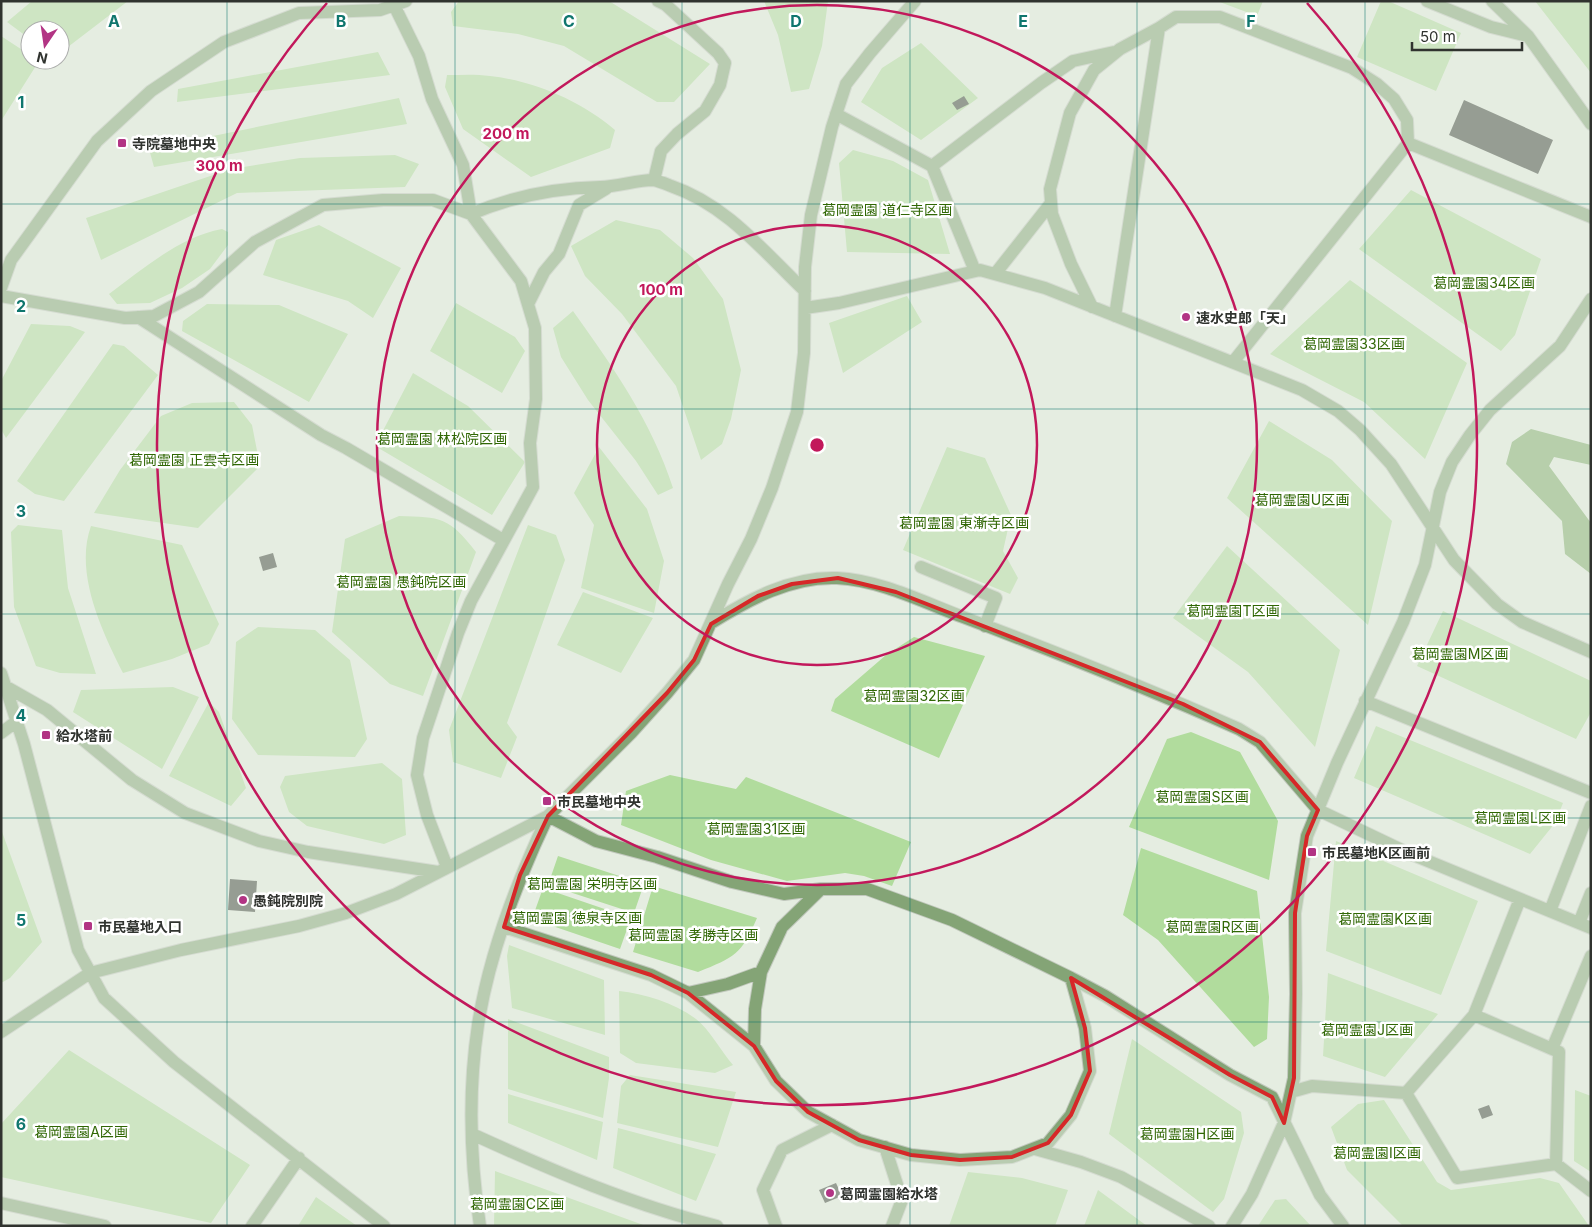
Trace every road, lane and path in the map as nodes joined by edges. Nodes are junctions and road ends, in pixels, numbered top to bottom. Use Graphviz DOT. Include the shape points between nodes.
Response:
graph roads {
  1 [pos="337,1"];
  2 [pos="915,1"];
  3 [pos="1426,1"];
  4 [pos="1492,1"];
  5 [pos="663,2"];
  6 [pos="400,3"];
  7 [pos="347,11"];
  8 [pos="1159,28"];
  9 [pos="1528,36"];
  10 [pos="1117,52"];
  11 [pos="836,114"];
  12 [pos="1591,124"];
  13 [pos="1408,143"];
  14 [pos="932,166"];
  15 [pos="654,180"];
  16 [pos="609,187"];
  17 [pos="1051,203"];
  18 [pos="471,214"];
  19 [pos="1591,217"];
  20 [pos="975,271"];
  21 [pos="994,274"];
  22 [pos="1,288"];
  23 [pos="805,291"];
  24 [pos="1,296"];
  25 [pos="1591,299"];
  26 [pos="528,304"];
  27 [pos="1092,307"];
  28 [pos="805,308"];
  29 [pos="1115,316"];
  30 [pos="138,317"];
  31 [pos="1233,362"];
  32 [pos="1433,527"];
  33 [pos="503,540"];
  34 [pos="922,567"];
  35 [pos="711,624"];
  36 [pos="985,626"];
  37 [pos="1591,652"];
  38 [pos="1,673"];
  39 [pos="4,686"];
  40 [pos="1365,700"];
  41 [pos="17,721"];
  42 [pos="1,733"];
  43 [pos="1591,793"];
  44 [pos="1591,806"];
  45 [pos="1318,810"];
  46 [pos="548,816"];
  47 [pos="443,869"];
  48 [pos="821,890"];
  49 [pos="1591,893"];
  50 [pos="1520,899"];
  51 [pos="1550,911"];
  52 [pos="1585,925"];
  53 [pos="504,927"];
  54 [pos="1591,956"];
  55 [pos="761,972"];
  56 [pos="90,973"];
  57 [pos="1071,978"];
  58 [pos="688,993"];
  59 [pos="1474,1015"];
  60 [pos="1,1032"];
  61 [pos="754,1046"];
  62 [pos="1552,1049"];
  63 [pos="1291,1092"];
  64 [pos="1406,1094"];
  65 [pos="1284,1123"];
  66 [pos="832,1125"];
  67 [pos="472,1134"];
  68 [pos="885,1148"];
  69 [pos="1035,1149"];
  70 [pos="299,1158"];
  71 [pos="1556,1164"];
  72 [pos="1591,1192"];
  73 [pos="1,1203"];
  74 [pos="105,1226"];
  75 [pos="252,1226"];
  76 [pos="384,1226"];
  77 [pos="480,1226"];
  78 [pos="717,1226"];
  79 [pos="776,1226"];
  80 [pos="892,1226"];
  81 [pos="1209,1226"];
  82 [pos="1232,1226"];
  83 [pos="1343,1226"];
  1 -- 7 [label="street"];
  2 -- 11 [label="street" via="846,84"];
  3 -- 9 [label="street" via="1490,27"];
  4 -- 9 [label="street"];
  5 -- 15 [label="street" via="725,63 720,86 705,111 661,151"];
  6 -- 7 [label="street" via="380,10"];
  6 -- 18 [label="street" via="432,99 463,165"];
  7 -- 22 [label="street" via="299,13 224,42 152,91 98,141 11,260"];
  8 -- 10 [label="street"];
  8 -- 13 [label="street" via="1176,17 1220,17 1352,68 1394,99 1407,120"];
  8 -- 29 [label="street"];
  9 -- 12 [label="street"];
  10 -- 14 [label="street" via="1073,61"];
  10 -- 17 [label="street" via="1094,70 1070,113 1050,189"];
  11 -- 14 [label="street"];
  11 -- 23 [label="street" via="811,216"];
  13 -- 19 [label="street"];
  13 -- 31 [label="street"];
  14 -- 20 [label="street"];
  15 -- 16 [label="street"];
  15 -- 23 [label="street" via="696,196 722,214 749,235"];
  16 -- 18 [label="street" via="565,188 523,196"];
  16 -- 26 [label="street" via="579,205 560,254 544,272"];
  17 -- 21 [label="street"];
  17 -- 27 [label="street" via="1071,264"];
  18 -- 26 [label="street" via="521,281"];
  18 -- 30 [label="street" via="433,200 323,205 255,242 199,292 154,316"];
  20 -- 21 [label="street"];
  20 -- 28 [label="street"];
  21 -- 27 [label="street" via="1044,288"];
  23 -- 28 [label="street"];
  24 -- 30 [label="street" via="125,318"];
  25 -- 32 [label="street" via="1560,346 1490,410 1470,435 1452,462 1440,492"];
  26 -- 33 [label="street" via="535,328 536,399 530,443 533,487"];
  27 -- 29 [label="street"];
  28 -- 35 [label="street" via="797,412 772,488"];
  29 -- 31 [label="street"];
  30 -- 33 [label="street" via="321,435"];
  31 -- 32 [label="street" via="1302,390 1338,411 1391,464"];
  32 -- 37 [label="street" via="1454,560 1497,604 1522,622"];
  32 -- 40 [label="street" via="1425,564 1403,622"];
  33 -- 47 [label="street" via="479,582 458,633 424,738 417,775"];
  34 -- 36 [label="street" via="996,598"];
  35 -- 36 [label="street" via="758,596 814,578 838,578 896,592"];
  35 -- 46 [label="street" via="694,660 678,680 631,733"];
  36 -- 45 [label="street" via="1239,729 1260,742"];
  38 -- 39 [label="street"];
  39 -- 41 [label="street"];
  39 -- 47 [label="street" via="47,710 132,780 185,813 284,846"];
  40 -- 43 [label="street"];
  40 -- 45 [label="street"];
  41 -- 42 [label="street"];
  41 -- 56 [label="street" via="78,950"];
  44 -- 51 [label="street"];
  45 -- 50 [label="street" via="1406,852"];
  45 -- 63 [label="street" via="1307,836 1295,913 1296,994"];
  46 -- 47 [label="street"];
  46 -- 48 [label="street" via="596,841 732,882 784,894"];
  46 -- 53 [label="street" via="520,875"];
  47 -- 56 [label="street" via="396,894 346,913"];
  48 -- 55 [label="street" via="782,927"];
  48 -- 57 [label="street" via="867,888 952,920"];
  49 -- 52 [label="street"];
  50 -- 51 [label="street"];
  50 -- 59 [label="street"];
  51 -- 52 [label="street"];
  53 -- 58 [label="street" via="651,975"];
  53 -- 67 [label="street" via="478,1024"];
  54 -- 62 [label="street"];
  55 -- 58 [label="street"];
  55 -- 61 [label="street"];
  56 -- 60 [label="street"];
  56 -- 70 [label="street" via="104,998 174,1062"];
  57 -- 65 [label="street" via="1105,996 1230,1076 1272,1097"];
  57 -- 69 [label="street" via="1085,1028 1090,1071 1071,1115 1048,1143"];
  58 -- 61 [label="street"];
  59 -- 62 [label="street"];
  59 -- 64 [label="street"];
  61 -- 66 [label="street" via="776,1080 808,1112"];
  62 -- 71 [label="street" via="1559,1052"];
  63 -- 64 [label="street" via="1312,1086"];
  63 -- 65 [label="street"];
  64 -- 71 [label="street" via="1456,1178"];
  65 -- 82 [label="street" via="1252,1194"];
  65 -- 83 [label="street" via="1320,1195"];
  66 -- 68 [label="street" via="859,1140"];
  66 -- 79 [label="street" via="782,1150 763,1190"];
  67 -- 77 [label="street" via="474,1189"];
  67 -- 78 [label="street" via="621,1197"];
  68 -- 69 [label="street" via="911,1155 960,1160 1012,1157"];
  68 -- 80 [label="street" via="902,1200"];
  69 -- 81 [label="street" via="1121,1177"];
  70 -- 75 [label="street"];
  70 -- 76 [label="street"];
  71 -- 72 [label="street"];
  73 -- 74 [label="street"];
}
